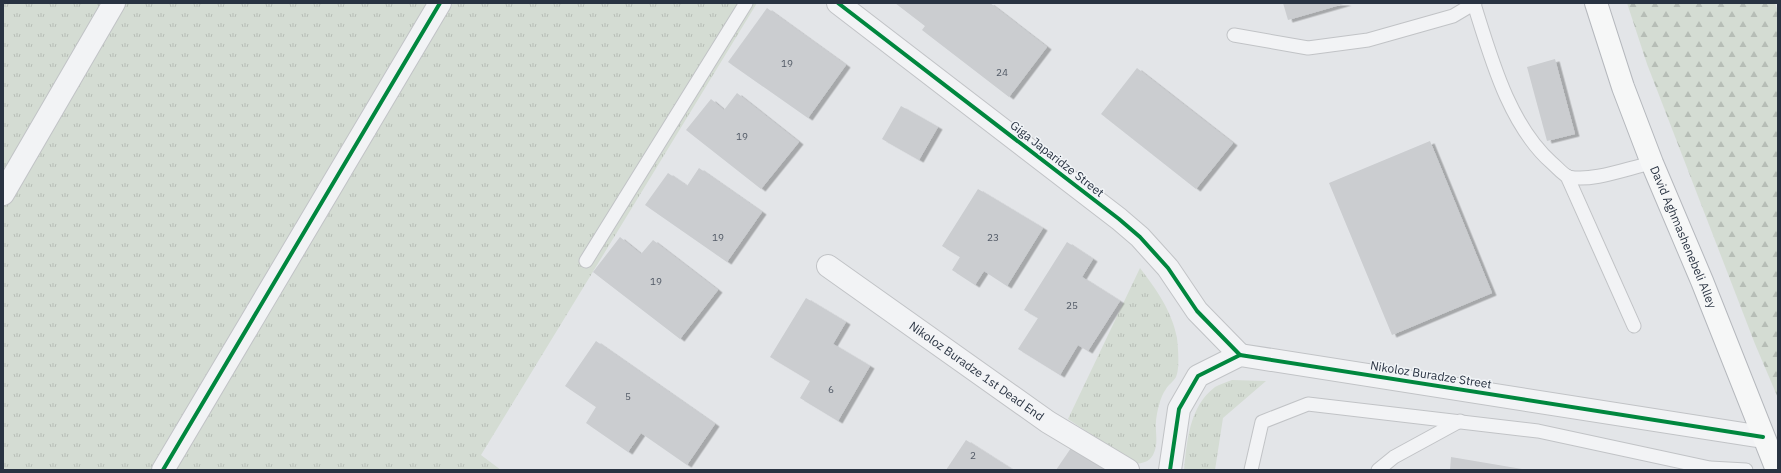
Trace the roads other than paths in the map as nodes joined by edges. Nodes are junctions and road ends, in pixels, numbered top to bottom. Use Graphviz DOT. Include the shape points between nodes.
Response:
graph roads {
  1 [pos="114,3"];
  2 [pos="440,3"];
  3 [pos="746,3"];
  4 [pos="838,3"];
  5 [pos="1475,3"];
  6 [pos="1596,3"];
  7 [pos="1234,35"];
  8 [pos="1652,163"];
  9 [pos="1567,176"];
  10 [pos="3,194"];
  11 [pos="586,261"];
  12 [pos="828,266"];
  13 [pos="1634,326"];
  14 [pos="1240,355"];
  15 [pos="1460,421"];
  16 [pos="1764,437"];
  17 [pos="1709,469"];
  18 [pos="163,470"];
  19 [pos="1128,470"];
  20 [pos="1170,470"];
  21 [pos="1251,470"];
  22 [pos="1378,470"];
  23 [pos="1746,470"];
  24 [pos="1777,470"];
  1 -- 10 [label="street"];
  2 -- 18 [label="street"];
  3 -- 11 [label="lane"];
  4 -- 14 [label="street, Giga Japaridze Street" via="1140,237 1168,268 1197,311"];
  5 -- 7 [label="lane" via="1453,16 1368,40 1308,48"];
  5 -- 9 [label="lane" via="1493,65 1523,130 1540,152"];
  6 -- 8 [label="highway, David Aghmashenebeli Alley" via="1623,87"];
  8 -- 9 [label="lane" via="1587,178"];
  8 -- 16 [label="highway, David Aghmashenebeli Alley" via="1702,280"];
  9 -- 13 [label="lane"];
  12 -- 19 [label="street, Nikoloz Buradze 1st Dead End" via="1048,422"];
  14 -- 16 [label="street, Nikoloz Buradze Street"];
  14 -- 20 [label="street" via="1198,376 1179,409"];
  15 -- 17 [label="lane" via="1538,431"];
  15 -- 21 [label="lane" via="1308,404 1262,422"];
  15 -- 22 [label="lane" via="1394,456"];
  16 -- 24 [label="highway, David Aghmashenebeli Alley"];
  17 -- 23 [label="lane"];
}
